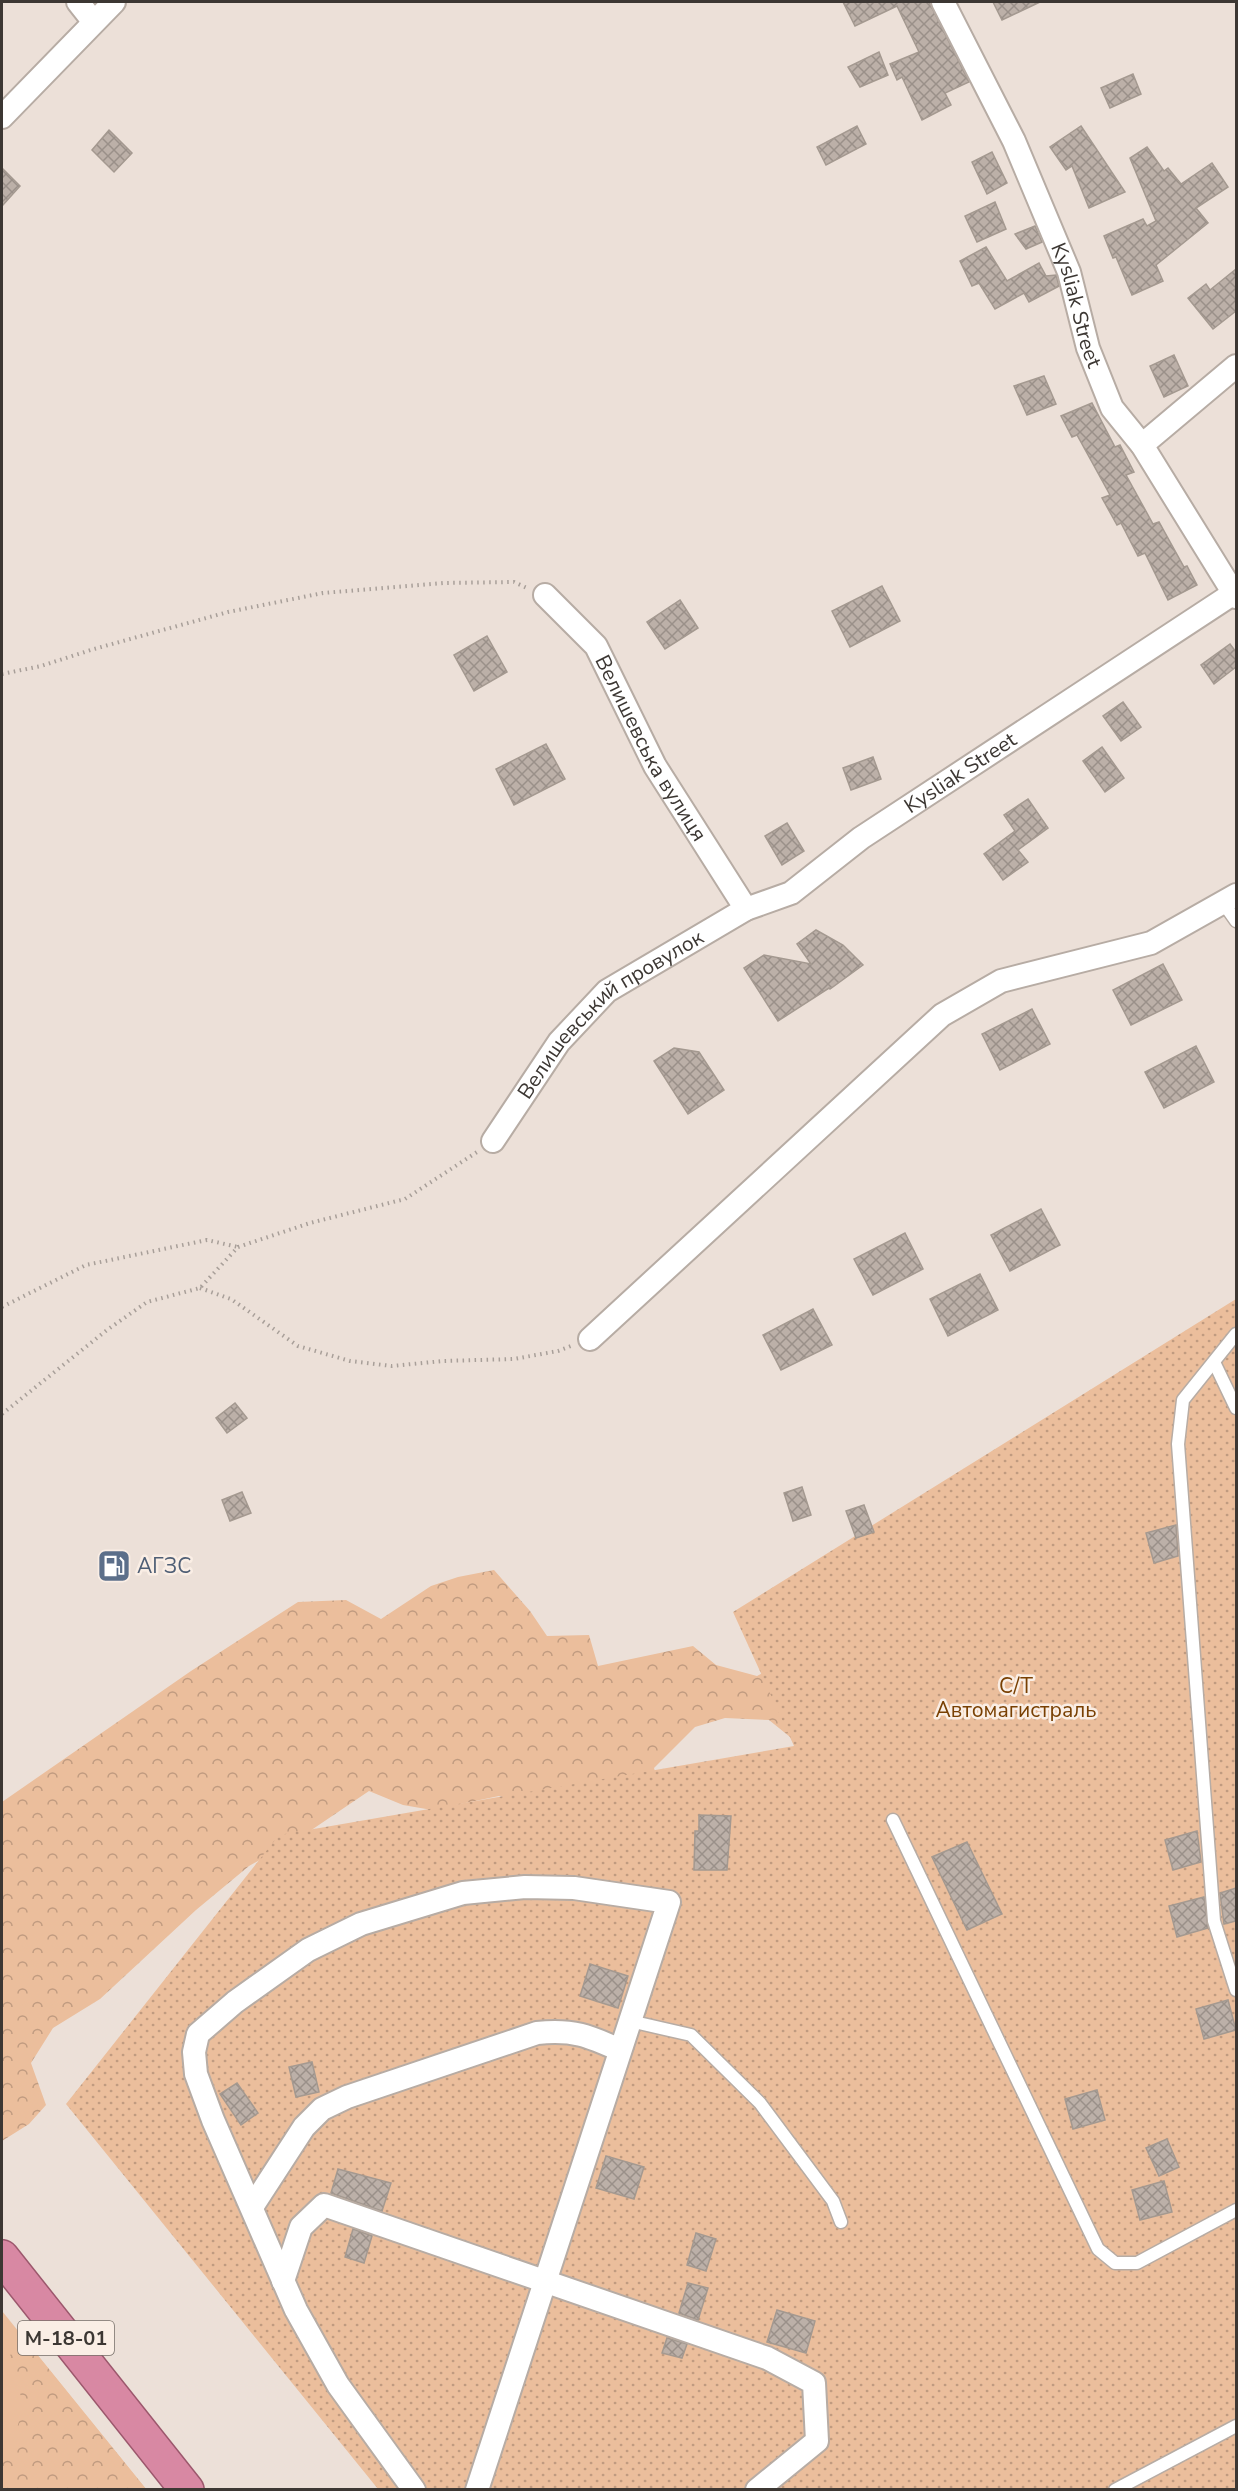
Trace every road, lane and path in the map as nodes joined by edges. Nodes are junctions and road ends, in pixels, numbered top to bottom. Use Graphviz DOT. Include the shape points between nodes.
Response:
graph roads {
  1 [pos="78,2"];
  2 [pos="114,2"];
  3 [pos="943,2"];
  4 [pos="93,21"];
  5 [pos="2,117"];
  6 [pos="1236,366"];
  7 [pos="1142,445"];
  8 [pos="544,595"];
  9 [pos="1235,595"];
  10 [pos="2,674"];
  11 [pos="1232,907"];
  12 [pos="746,909"];
  13 [pos="493,1141"];
  14 [pos="238,1247"];
  15 [pos="200,1288"];
  16 [pos="2,1307"];
  17 [pos="1236,1334"];
  18 [pos="590,1339"];
  19 [pos="1214,1362"];
  20 [pos="1236,1408"];
  21 [pos="2,1414"];
  22 [pos="893,1820"];
  23 [pos="1236,1990"];
  24 [pos="630,2021"];
  25 [pos="620,2050"];
  26 [pos="252,2207"];
  27 [pos="1236,2210"];
  28 [pos="841,2222"];
  29 [pos="2,2257"];
  30 [pos="283,2281"];
  31 [pos="544,2282"];
  32 [pos="1236,2426"];
  33 [pos="187,2490"];
  34 [pos="414,2490"];
  35 [pos="477,2490"];
  36 [pos="757,2490"];
  37 [pos="1115,2490"];
  1 -- 4 [label="street"];
  2 -- 4 [label="street"];
  3 -- 7 [label="street, Kysliak Street" via="1014,141 1069,272 1088,348 1112,408"];
  4 -- 5 [label="street"];
  6 -- 7 [label="street"];
  7 -- 9 [label="street, Kysliak Street"];
  8 -- 10 [label="path" via="514,582 444,583 323,593 228,612"];
  8 -- 12 [label="street, Велишевська вулиця" via="597,645 655,766"];
  9 -- 12 [label="street, Kysliak Street" via="861,838 791,892"];
  11 -- 18 [label="street" via="1151,943 1001,981 942,1015"];
  12 -- 13 [label="street, Велишевський провулок" via="607,991 559,1042"];
  13 -- 14 [label="path" via="405,1199 310,1223"];
  14 -- 15 [label="path"];
  14 -- 16 [label="path" via="207,1240 86,1264"];
  15 -- 18 [label="path" via="231,1299 298,1346 350,1361 393,1366 513,1359 558,1352"];
  15 -- 21 [label="path" via="147,1302"];
  17 -- 19 [label="lane"];
  19 -- 20 [label="lane"];
  19 -- 23 [label="lane" via="1183,1400 1178,1444 1214,1921"];
  22 -- 27 [label="lane" via="1098,2249 1114,2263 1137,2263"];
  24 -- 25 [label="street"];
  24 -- 26 [label="street" via="669,1902 574,1888 525,1887 463,1893 361,1924 308,1950 198,2034 194,2052 196,2074"];
  24 -- 28 [label="lane" via="691,2035 760,2103 833,2200"];
  25 -- 26 [label="street" via="591,2037 561,2030 537,2033 347,2097 322,2109 304,2127"];
  25 -- 31 [label="street"];
  26 -- 30 [label="street"];
  29 -- 33 [label="highway, М-18-01"];
  30 -- 31 [label="street" via="301,2227 324,2205"];
  30 -- 34 [label="street" via="339,2385"];
  31 -- 35 [label="street"];
  31 -- 36 [label="street" via="767,2358 814,2383 817,2441"];
  32 -- 37 [label="lane"];
}
